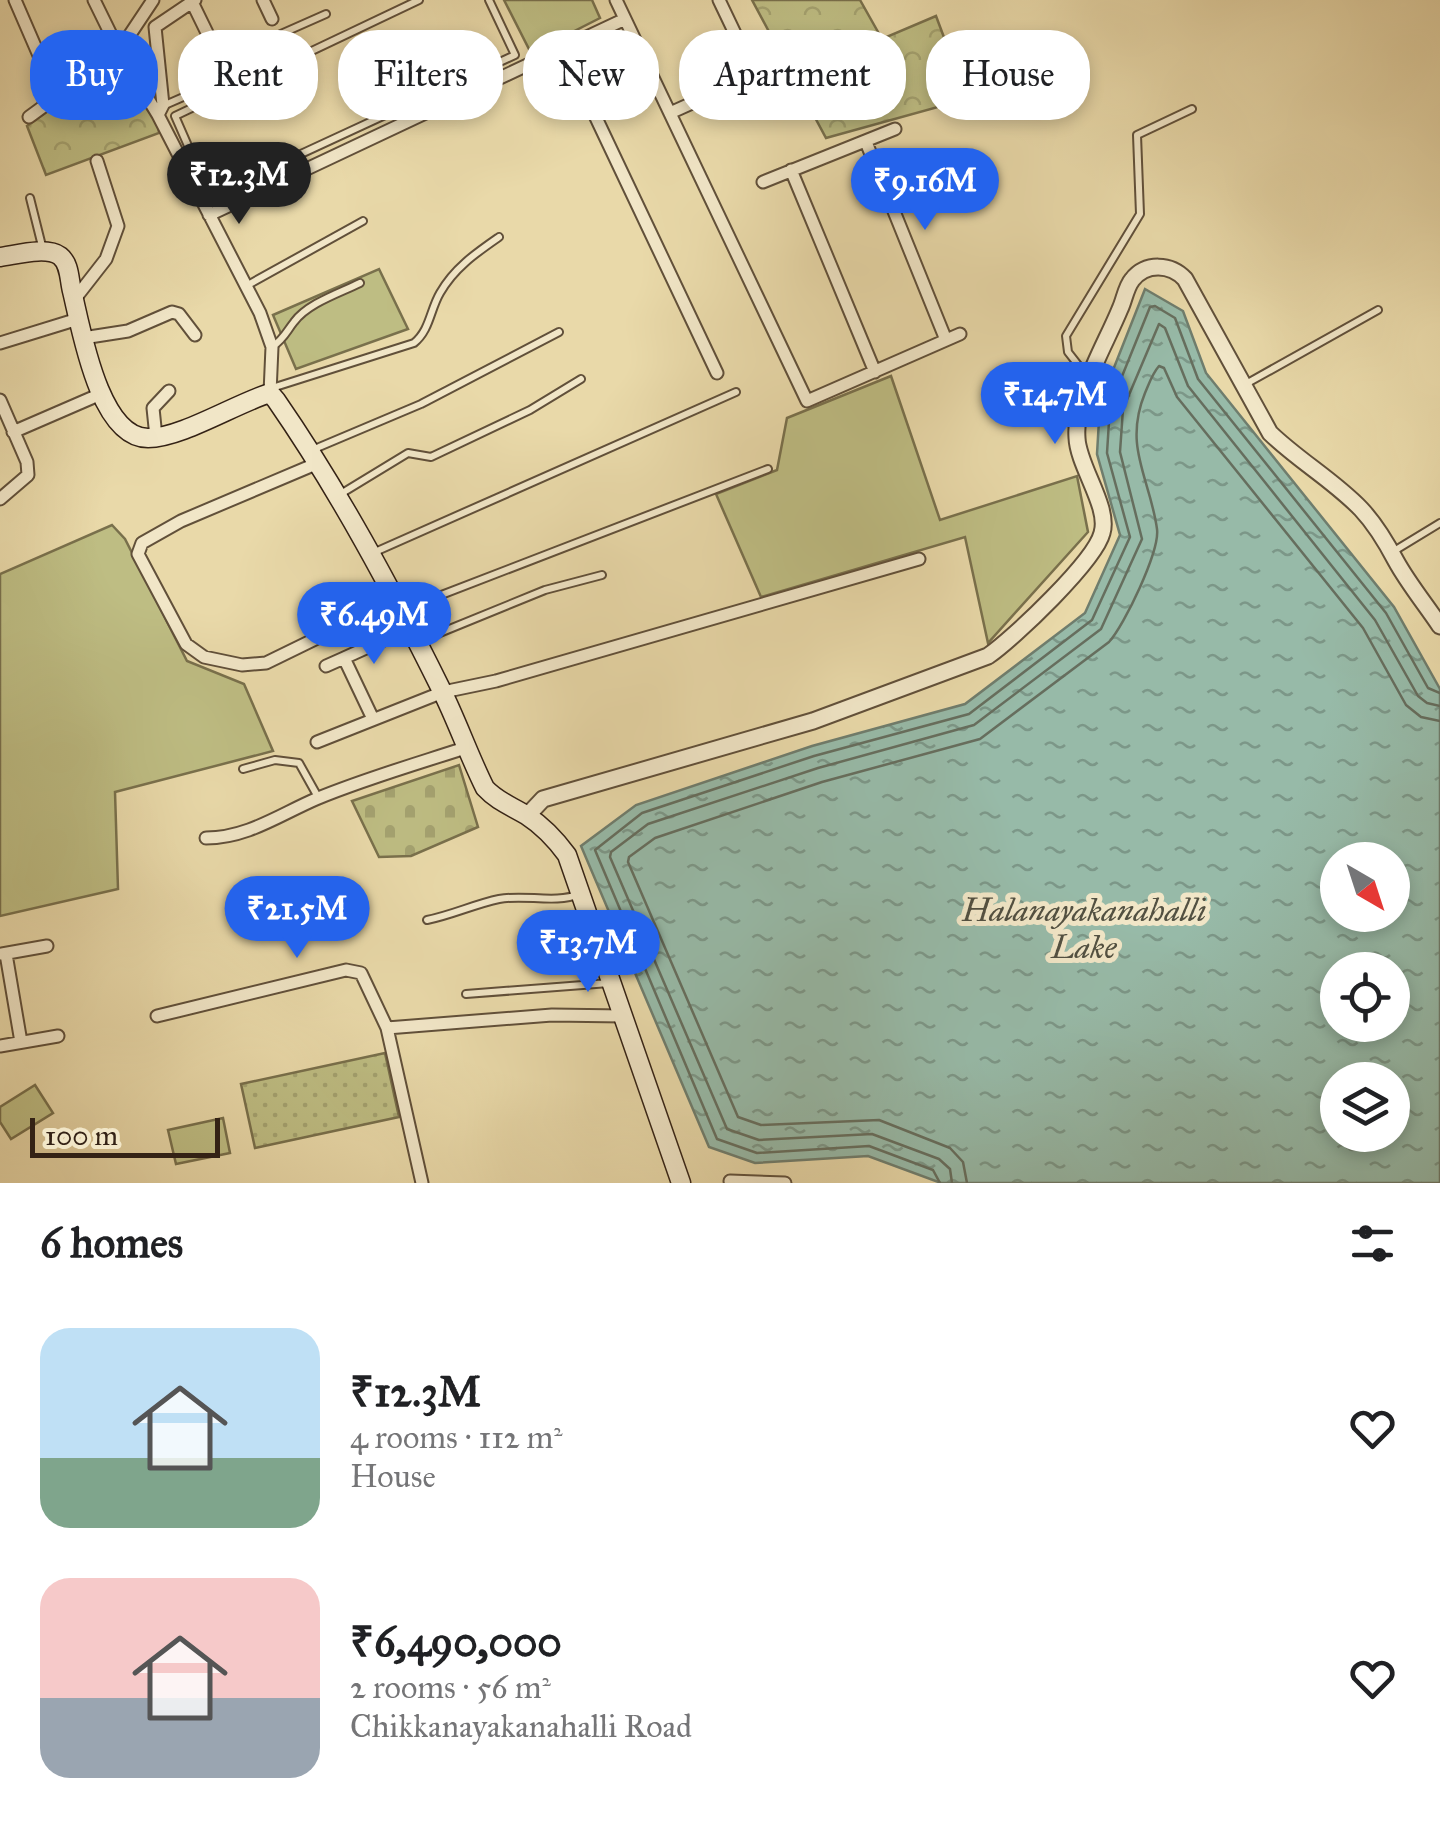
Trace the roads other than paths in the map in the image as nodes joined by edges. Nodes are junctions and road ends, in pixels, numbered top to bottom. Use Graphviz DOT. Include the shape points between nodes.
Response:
graph roads {
  1 [pos="15,0"];
  2 [pos="94,0"];
  3 [pos="153,0"];
  4 [pos="262,0"];
  5 [pos="419,0"];
  6 [pos="489,0"];
  7 [pos="616,0"];
  8 [pos="720,0"];
  9 [pos="194,1"];
  10 [pos="326,14"];
  11 [pos="272,19"];
  12 [pos="624,19"];
  13 [pos="109,30"];
  14 [pos="133,30"];
  15 [pos="206,30"];
  16 [pos="601,30"];
  17 [pos="30,34"];
  18 [pos="523,67"];
  19 [pos="158,107"];
  20 [pos="1192,109"];
  21 [pos="160,110"];
  22 [pos="670,113"];
  23 [pos="598,120"];
  24 [pos="895,129"];
  25 [pos="866,142"];
  26 [pos="96,161"];
  27 [pos="188,163"];
  28 [pos="790,170"];
  29 [pos="763,182"];
  30 [pos="30,198"];
  31 [pos="210,216"];
  32 [pos="363,221"];
  33 [pos="499,238"];
  34 [pos="44,252"];
  35 [pos="0,257"];
  36 [pos="360,283"];
  37 [pos="246,286"];
  38 [pos="76,309"];
  39 [pos="1378,310"];
  40 [pos="559,332"];
  41 [pos="960,334"];
  42 [pos="195,335"];
  43 [pos="83,338"];
  44 [pos="946,340"];
  45 [pos="0,343"];
  46 [pos="272,347"];
  47 [pos="875,372"];
  48 [pos="717,373"];
  49 [pos="582,379"];
  50 [pos="1090,380"];
  51 [pos="1242,386"];
  52 [pos="169,391"];
  53 [pos="270,391"];
  54 [pos="736,392"];
  55 [pos="103,393"];
  56 [pos="0,400"];
  57 [pos="14,432"];
  58 [pos="156,437"];
  59 [pos="314,457"];
  60 [pos="768,469"];
  61 [pos="337,496"];
  62 [pos="0,499"];
  63 [pos="1440,522"];
  64 [pos="1393,552"];
  65 [pos="370,555"];
  66 [pos="919,559"];
  67 [pos="602,575"];
  68 [pos="398,606"];
  69 [pos="1440,626"];
  70 [pos="413,636"];
  71 [pos="344,658"];
  72 [pos="326,666"];
  73 [pos="443,692"];
  74 [pos="374,719"];
  75 [pos="317,742"];
  76 [pos="465,748"];
  77 [pos="243,769"];
  78 [pos="318,798"];
  79 [pos="527,816"];
  80 [pos="206,838"];
  81 [pos="581,893"];
  82 [pos="428,920"];
  83 [pos="46,946"];
  84 [pos="3,954"];
  85 [pos="614,983"];
  86 [pos="466,994"];
  87 [pos="157,1016"];
  88 [pos="623,1016"];
  89 [pos="387,1028"];
  90 [pos="58,1036"];
  91 [pos="21,1042"];
  92 [pos="0,1046"];
  93 [pos="730,1180"];
  94 [pos="422,1183"];
  95 [pos="682,1183"];
  96 [pos="786,1183"];
  1 -- 17 [label="street"];
  2 -- 13 [label="street"];
  3 -- 14 [label="street"];
  4 -- 11 [label="street"];
  5 -- 27 [label="lane" via="175,116"];
  6 -- 27 [label="lane" via="515,55 210,196"];
  7 -- 12 [label="street"];
  8 -- 22 [label="street" via="752,76"];
  9 -- 15 [label="street"];
  9 -- 21 [label="street" via="156,27"];
  10 -- 21 [label="lane" via="274,37 275,57"];
  12 -- 16 [label="street"];
  12 -- 22 [label="street"];
  18 -- 31 [label="street"];
  19 -- 21 [label="street"];
  20 -- 50 [label="lane" via="1137,135 1140,214 1066,336 1068,352"];
  21 -- 27 [label="street"];
  22 -- 47 [label="street" via="807,401"];
  23 -- 48 [label="street"];
  24 -- 25 [label="street"];
  25 -- 28 [label="street"];
  25 -- 44 [label="street"];
  26 -- 38 [label="street" via="118,226"];
  27 -- 31 [label="street"];
  28 -- 29 [label="street"];
  28 -- 47 [label="street"];
  30 -- 34 [label="lane"];
  31 -- 37 [label="street"];
  32 -- 37 [label="lane"];
  33 -- 53 [label="lane" via="464,261 414,343"];
  34 -- 35 [label="main road"];
  34 -- 38 [label="main road" via="58,254 68,266"];
  36 -- 46 [label="lane" via="303,314"];
  37 -- 46 [label="street"];
  38 -- 43 [label="main road"];
  38 -- 45 [label="street"];
  39 -- 51 [label="lane"];
  40 -- 59 [label="lane"];
  41 -- 44 [label="street"];
  42 -- 43 [label="street" via="172,312"];
  43 -- 55 [label="main road"];
  44 -- 47 [label="street"];
  46 -- 53 [label="street"];
  49 -- 61 [label="lane" via="432,456 408,453"];
  50 -- 51 [label="street" via="1131,281 1159,266 1185,279"];
  50 -- 79 [label="street" via="1076,440 1104,529 1092,554 998,649 812,721 543,799"];
  51 -- 64 [label="street" via="1270,434 1363,511"];
  52 -- 58 [label="street" via="153,408"];
  53 -- 58 [label="main road"];
  53 -- 59 [label="main road"];
  54 -- 65 [label="lane"];
  55 -- 57 [label="street"];
  55 -- 58 [label="main road" via="124,429"];
  56 -- 57 [label="street"];
  57 -- 62 [label="street" via="28,475"];
  59 -- 61 [label="main road"];
  59 -- 68 [label="street" via="142,543 138,554 186,644 204,656 255,666"];
  60 -- 68 [label="lane"];
  61 -- 65 [label="main road"];
  63 -- 64 [label="lane"];
  64 -- 69 [label="street"];
  65 -- 68 [label="main road"];
  66 -- 73 [label="street"];
  67 -- 70 [label="lane"];
  68 -- 70 [label="main road"];
  70 -- 71 [label="street"];
  70 -- 73 [label="main road"];
  71 -- 72 [label="street"];
  71 -- 74 [label="street"];
  73 -- 74 [label="street"];
  73 -- 76 [label="main road"];
  74 -- 75 [label="street"];
  76 -- 78 [label="street"];
  76 -- 79 [label="main road" via="485,788"];
  77 -- 78 [label="lane" via="275,760 299,763"];
  78 -- 80 [label="street" via="243,833"];
  79 -- 81 [label="main road" via="568,855"];
  81 -- 82 [label="lane" via="565,900 496,900"];
  81 -- 85 [label="main road"];
  83 -- 84 [label="street"];
  84 -- 91 [label="street"];
  85 -- 86 [label="lane"];
  85 -- 88 [label="main road"];
  87 -- 89 [label="street" via="346,970 361,974"];
  88 -- 89 [label="street"];
  88 -- 95 [label="main road"];
  89 -- 94 [label="street"];
  90 -- 91 [label="street"];
  91 -- 92 [label="street"];
  93 -- 96 [label="street"];
}
